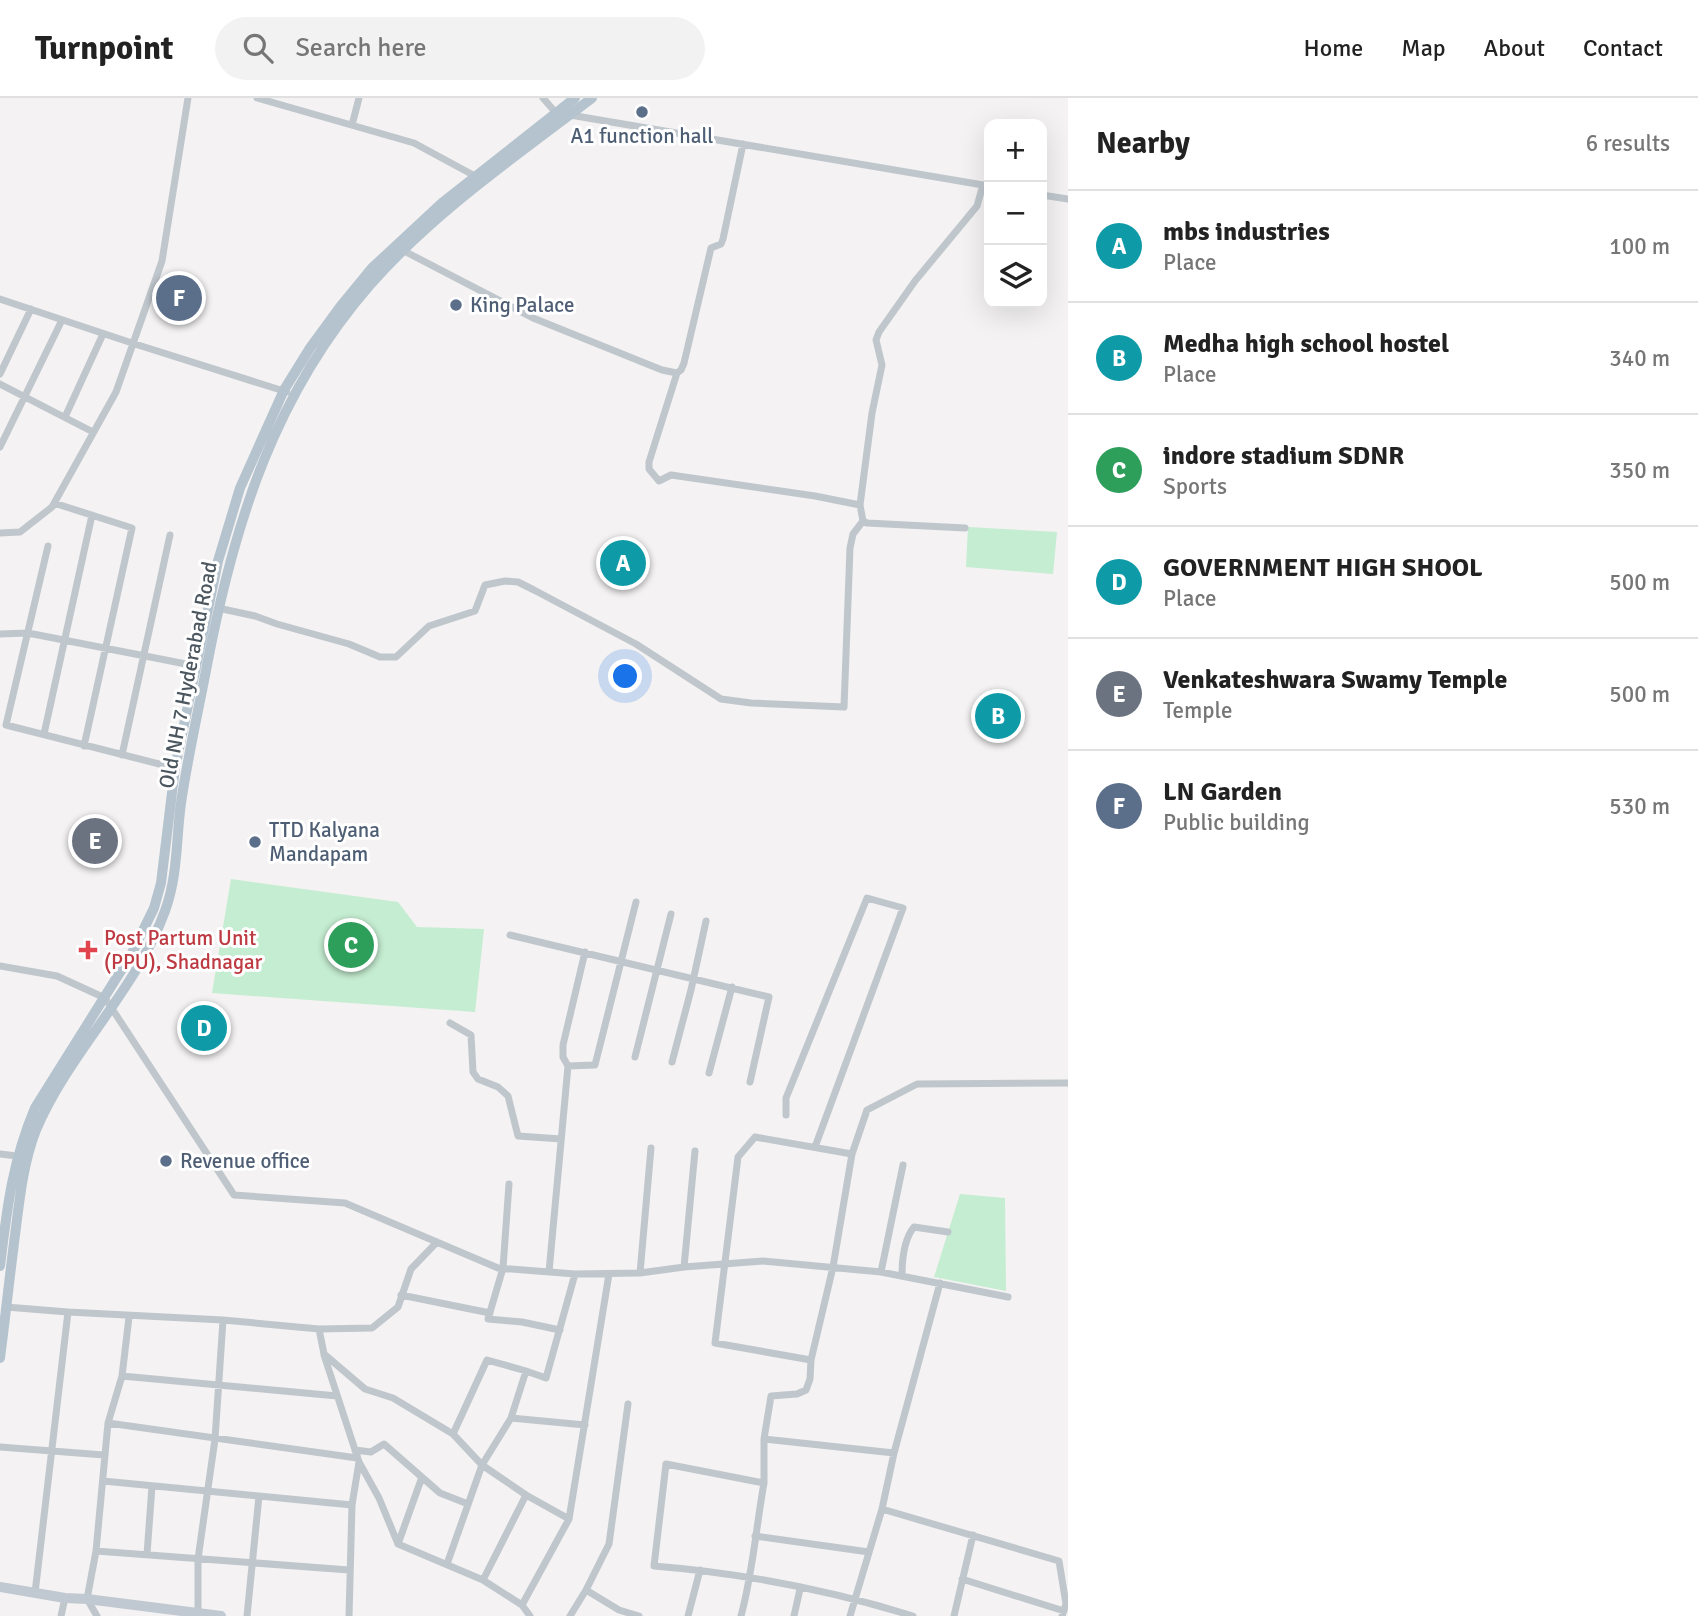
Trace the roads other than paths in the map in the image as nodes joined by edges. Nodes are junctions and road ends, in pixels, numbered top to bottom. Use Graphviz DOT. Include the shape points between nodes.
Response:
graph roads {
  1 [pos="188,98"];
  2 [pos="257,98"];
  3 [pos="359,98"];
  4 [pos="543,98"];
  5 [pos="575,98"];
  6 [pos="592,98"];
  7 [pos="556,113"];
  8 [pos="570,115"];
  9 [pos="352,125"];
  10 [pos="743,145"];
  11 [pos="475,176"];
  12 [pos="984,186"];
  13 [pos="984,190"];
  14 [pos="1047,196"];
  15 [pos="1068,199"];
  16 [pos="404,251"];
  17 [pos="0,299"];
  18 [pos="31,309"];
  19 [pos="62,320"];
  20 [pos="103,334"];
  21 [pos="135,344"];
  22 [pos="677,373"];
  23 [pos="0,374"];
  24 [pos="0,384"];
  25 [pos="289,393"];
  26 [pos="24,397"];
  27 [pos="65,417"];
  28 [pos="93,432"];
  29 [pos="0,447"];
  30 [pos="54,503"];
  31 [pos="860,505"];
  32 [pos="92,515"];
  33 [pos="863,521"];
  34 [pos="965,528"];
  35 [pos="0,533"];
  36 [pos="170,535"];
  37 [pos="48,546"];
  38 [pos="218,608"];
  39 [pos="28,633"];
  40 [pos="0,634"];
  41 [pos="65,642"];
  42 [pos="104,648"];
  43 [pos="144,655"];
  44 [pos="195,666"];
  45 [pos="44,734"];
  46 [pos="83,746"];
  47 [pos="122,755"];
  48 [pos="176,768"];
  49 [pos="636,902"];
  50 [pos="671,914"];
  51 [pos="706,921"];
  52 [pos="510,934"];
  53 [pos="585,952"];
  54 [pos="622,961"];
  55 [pos="0,966"];
  56 [pos="657,970"];
  57 [pos="694,978"];
  58 [pos="732,987"];
  59 [pos="104,998"];
  60 [pos="113,1007"];
  61 [pos="450,1023"];
  62 [pos="635,1057"];
  63 [pos="672,1062"];
  64 [pos="568,1066"];
  65 [pos="709,1073"];
  66 [pos="750,1082"];
  67 [pos="1068,1083"];
  68 [pos="786,1115"];
  69 [pos="561,1139"];
  70 [pos="815,1147"];
  71 [pos="652,1148"];
  72 [pos="695,1151"];
  73 [pos="0,1154"];
  74 [pos="852,1154"];
  75 [pos="17,1156"];
  76 [pos="903,1165"];
  77 [pos="509,1184"];
  78 [pos="948,1232"];
  79 [pos="436,1242"];
  80 [pos="1,1252"];
  81 [pos="724,1264"];
  82 [pos="0,1266"];
  83 [pos="684,1267"];
  84 [pos="834,1267"];
  85 [pos="503,1268"];
  86 [pos="549,1272"];
  87 [pos="881,1272"];
  88 [pos="640,1273"];
  89 [pos="575,1274"];
  90 [pos="610,1274"];
  91 [pos="902,1276"];
  92 [pos="940,1283"];
  93 [pos="401,1296"];
  94 [pos="1008,1297"];
  95 [pos="6,1307"];
  96 [pos="68,1312"];
  97 [pos="489,1313"];
  98 [pos="129,1317"];
  99 [pos="223,1320"];
  100 [pos="319,1329"];
  101 [pos="559,1330"];
  102 [pos="324,1354"];
  103 [pos="0,1359"];
  104 [pos="811,1360"];
  105 [pos="526,1371"];
  106 [pos="122,1376"];
  107 [pos="218,1385"];
  108 [pos="337,1396"];
  109 [pos="628,1404"];
  110 [pos="512,1418"];
  111 [pos="108,1423"];
  112 [pos="585,1425"];
  113 [pos="453,1434"];
  114 [pos="764,1438"];
  115 [pos="215,1439"];
  116 [pos="0,1447"];
  117 [pos="53,1451"];
  118 [pos="894,1453"];
  119 [pos="104,1455"];
  120 [pos="357,1457"];
  121 [pos="482,1465"];
  122 [pos="422,1477"];
  123 [pos="103,1481"];
  124 [pos="764,1483"];
  125 [pos="152,1486"];
  126 [pos="206,1492"];
  127 [pos="526,1495"];
  128 [pos="259,1496"];
  129 [pos="468,1504"];
  130 [pos="352,1505"];
  131 [pos="882,1509"];
  132 [pos="569,1519"];
  133 [pos="973,1535"];
  134 [pos="755,1536"];
  135 [pos="398,1544"];
  136 [pos="96,1551"];
  137 [pos="869,1552"];
  138 [pos="146,1554"];
  139 [pos="198,1559"];
  140 [pos="253,1563"];
  141 [pos="447,1564"];
  142 [pos="349,1570"];
  143 [pos="700,1570"];
  144 [pos="962,1579"];
  145 [pos="483,1580"];
  146 [pos="751,1580"];
  147 [pos="0,1587"];
  148 [pos="800,1588"];
  149 [pos="586,1590"];
  150 [pos="36,1593"];
  151 [pos="65,1598"];
  152 [pos="854,1598"];
  153 [pos="87,1599"];
  154 [pos="522,1605"];
  155 [pos="618,1613"];
  156 [pos="198,1614"];
  157 [pos="1063,1614"];
  158 [pos="61,1616"];
  159 [pos="97,1616"];
  160 [pos="221,1616"];
  161 [pos="247,1616"];
  162 [pos="349,1616"];
  163 [pos="530,1616"];
  164 [pos="570,1616"];
  165 [pos="639,1616"];
  166 [pos="688,1616"];
  167 [pos="741,1616"];
  168 [pos="794,1616"];
  169 [pos="850,1616"];
  170 [pos="913,1616"];
  171 [pos="954,1616"];
  1 -- 21 [label="street" via="162,261"];
  2 -- 9 [label="street"];
  3 -- 9 [label="street"];
  4 -- 7 [label="street"];
  5 -- 7 [label="main road, Old NH 7 Hyderabad Road"];
  6 -- 8 [label="main road, Old NH 7 Hyderabad Road"];
  7 -- 11 [label="main road, Old NH 7 Hyderabad Road"];
  8 -- 10 [label="street"];
  8 -- 16 [label="main road, Old NH 7 Hyderabad Road"];
  9 -- 11 [label="street" via="414,143"];
  10 -- 12 [label="street"];
  10 -- 22 [label="street" via="723,239 711,248 684,363"];
  11 -- 25 [label="main road, Old NH 7 Hyderabad Road" via="372,268 310,348"];
  13 -- 31 [label="street" via="977,206 879,332 876,346 881,365"];
  14 -- 15 [label="street"];
  16 -- 22 [label="street" via="533,318"];
  16 -- 25 [label="main road, Old NH 7 Hyderabad Road" via="369,286"];
  17 -- 18 [label="street"];
  18 -- 19 [label="street"];
  18 -- 23 [label="street"];
  19 -- 20 [label="street"];
  19 -- 26 [label="street"];
  20 -- 21 [label="street"];
  20 -- 27 [label="street"];
  21 -- 25 [label="street"];
  21 -- 28 [label="street" via="117,392"];
  22 -- 31 [label="street" via="649,462 659,481 671,475"];
  24 -- 26 [label="street"];
  25 -- 38 [label="main road, Old NH 7 Hyderabad Road" via="250,495"];
  25 -- 44 [label="main road, Old NH 7 Hyderabad Road" via="255,450 236,500"];
  26 -- 27 [label="street"];
  26 -- 29 [label="street"];
  27 -- 28 [label="street"];
  28 -- 30 [label="street"];
  30 -- 32 [label="street"];
  30 -- 35 [label="street" via="20,532"];
  31 -- 33 [label="street"];
  32 -- 41 [label="street"];
  32 -- 42 [label="street" via="132,528"];
  33 -- 34 [label="street"];
  33 -- 38 [label="street" via="849,548 844,707 721,699 636,644 519,582 485,585 475,611 429,626 396,657 380,657"];
  36 -- 43 [label="street"];
  37 -- 39 [label="street"];
  38 -- 60 [label="main road, Old NH 7 Hyderabad Road" via="184,788 171,892 144,958"];
  39 -- 40 [label="street"];
  39 -- 41 [label="street"];
  39 -- 45 [label="street" via="6,725"];
  41 -- 42 [label="street"];
  41 -- 45 [label="street"];
  42 -- 43 [label="street"];
  42 -- 46 [label="street"];
  43 -- 44 [label="street"];
  43 -- 47 [label="street"];
  44 -- 48 [label="main road, Old NH 7 Hyderabad Road"];
  45 -- 46 [label="street"];
  46 -- 47 [label="street"];
  47 -- 48 [label="street"];
  48 -- 59 [label="main road, Old NH 7 Hyderabad Road" via="161,883 138,943"];
  49 -- 54 [label="street"];
  50 -- 56 [label="street"];
  51 -- 57 [label="street"];
  52 -- 53 [label="street"];
  53 -- 54 [label="street"];
  53 -- 64 [label="street" via="563,1045"];
  54 -- 56 [label="street"];
  54 -- 64 [label="street" via="595,1065"];
  55 -- 59 [label="street" via="57,975"];
  56 -- 57 [label="street"];
  56 -- 62 [label="street"];
  57 -- 58 [label="street"];
  57 -- 63 [label="street"];
  58 -- 65 [label="street"];
  58 -- 66 [label="street" via="769,997"];
  59 -- 60 [label="street"];
  59 -- 75 [label="main road, Old NH 7 Hyderabad Road" via="35,1108"];
  60 -- 79 [label="street" via="234,1195 345,1203"];
  60 -- 95 [label="main road, Old NH 7 Hyderabad Road" via="37,1127 20,1195"];
  61 -- 69 [label="street" via="471,1035 472,1072 508,1096 518,1136"];
  64 -- 69 [label="street"];
  67 -- 74 [label="street" via="917,1084 867,1110"];
  68 -- 70 [label="street" via="786,1098 867,898 903,908"];
  69 -- 86 [label="street"];
  70 -- 74 [label="street"];
  70 -- 81 [label="street" via="755,1137 738,1157"];
  71 -- 88 [label="street"];
  72 -- 83 [label="street"];
  73 -- 75 [label="street"];
  74 -- 84 [label="street"];
  75 -- 80 [label="main road, Old NH 7 Hyderabad Road"];
  76 -- 87 [label="street"];
  77 -- 85 [label="street"];
  78 -- 91 [label="street" via="914,1227 904,1253"];
  79 -- 85 [label="street"];
  79 -- 93 [label="street" via="411,1269"];
  80 -- 82 [label="main road, Old NH 7 Hyderabad Road"];
  81 -- 83 [label="street"];
  81 -- 84 [label="street" via="763,1261"];
  81 -- 104 [label="street" via="715,1343"];
  83 -- 88 [label="street"];
  84 -- 87 [label="street"];
  84 -- 104 [label="street"];
  85 -- 86 [label="street"];
  85 -- 97 [label="street"];
  86 -- 89 [label="street"];
  87 -- 91 [label="street"];
  88 -- 90 [label="street"];
  89 -- 90 [label="street"];
  89 -- 101 [label="street"];
  90 -- 112 [label="street"];
  91 -- 92 [label="street"];
  92 -- 94 [label="street"];
  92 -- 118 [label="street"];
  93 -- 97 [label="street"];
  93 -- 100 [label="street" via="398,1307 372,1328"];
  95 -- 96 [label="street"];
  95 -- 103 [label="main road, Old NH 7 Hyderabad Road"];
  96 -- 98 [label="street"];
  96 -- 117 [label="street"];
  97 -- 101 [label="street" via="488,1319"];
  98 -- 99 [label="street"];
  98 -- 106 [label="street"];
  99 -- 100 [label="street"];
  99 -- 107 [label="street"];
  100 -- 102 [label="street"];
  101 -- 105 [label="street" via="546,1378"];
  102 -- 108 [label="street"];
  102 -- 113 [label="street" via="365,1390 393,1398"];
  104 -- 114 [label="street" via="806,1390 771,1396"];
  105 -- 110 [label="street"];
  105 -- 113 [label="street" via="487,1360"];
  106 -- 107 [label="street"];
  106 -- 111 [label="street"];
  107 -- 108 [label="street"];
  107 -- 115 [label="street"];
  108 -- 120 [label="street"];
  109 -- 149 [label="street" via="609,1544"];
  110 -- 112 [label="street"];
  110 -- 121 [label="street"];
  111 -- 115 [label="street"];
  111 -- 119 [label="street"];
  112 -- 132 [label="street"];
  113 -- 121 [label="street"];
  114 -- 118 [label="street"];
  114 -- 124 [label="street"];
  115 -- 120 [label="street"];
  115 -- 126 [label="street"];
  116 -- 117 [label="street"];
  117 -- 119 [label="street"];
  117 -- 150 [label="street"];
  118 -- 131 [label="street"];
  119 -- 123 [label="street"];
  120 -- 122 [label="street" via="384,1444"];
  120 -- 130 [label="street"];
  120 -- 135 [label="street"];
  121 -- 127 [label="street"];
  121 -- 129 [label="street"];
  122 -- 129 [label="street" via="440,1493"];
  122 -- 135 [label="street"];
  123 -- 125 [label="street"];
  123 -- 136 [label="street"];
  124 -- 134 [label="street"];
  124 -- 143 [label="street" via="666,1464 654,1566"];
  125 -- 126 [label="street"];
  125 -- 138 [label="street"];
  126 -- 128 [label="street"];
  126 -- 139 [label="street"];
  127 -- 132 [label="street"];
  127 -- 145 [label="street"];
  128 -- 130 [label="street"];
  128 -- 140 [label="street"];
  129 -- 141 [label="street"];
  130 -- 142 [label="street"];
  131 -- 133 [label="street"];
  131 -- 137 [label="street"];
  132 -- 154 [label="street"];
  133 -- 144 [label="street"];
  133 -- 157 [label="street" via="1059,1561 1066,1604"];
  134 -- 137 [label="street"];
  134 -- 146 [label="street"];
  135 -- 141 [label="street"];
  136 -- 138 [label="street"];
  136 -- 153 [label="street"];
  137 -- 152 [label="street"];
  138 -- 139 [label="street"];
  139 -- 140 [label="street"];
  139 -- 156 [label="street"];
  140 -- 142 [label="street"];
  140 -- 161 [label="street"];
  141 -- 145 [label="street"];
  142 -- 162 [label="street"];
  143 -- 146 [label="street"];
  143 -- 166 [label="street"];
  144 -- 157 [label="street"];
  144 -- 171 [label="street"];
  145 -- 154 [label="street"];
  146 -- 148 [label="street"];
  146 -- 167 [label="street"];
  147 -- 150 [label="main road"];
  148 -- 152 [label="street"];
  148 -- 168 [label="street"];
  149 -- 155 [label="street"];
  149 -- 164 [label="street"];
  150 -- 151 [label="main road"];
  151 -- 153 [label="main road"];
  151 -- 158 [label="street"];
  152 -- 169 [label="street"];
  152 -- 170 [label="street"];
  153 -- 156 [label="main road"];
  153 -- 159 [label="street"];
  154 -- 163 [label="street"];
  155 -- 165 [label="street"];
  156 -- 160 [label="main road"];
}
